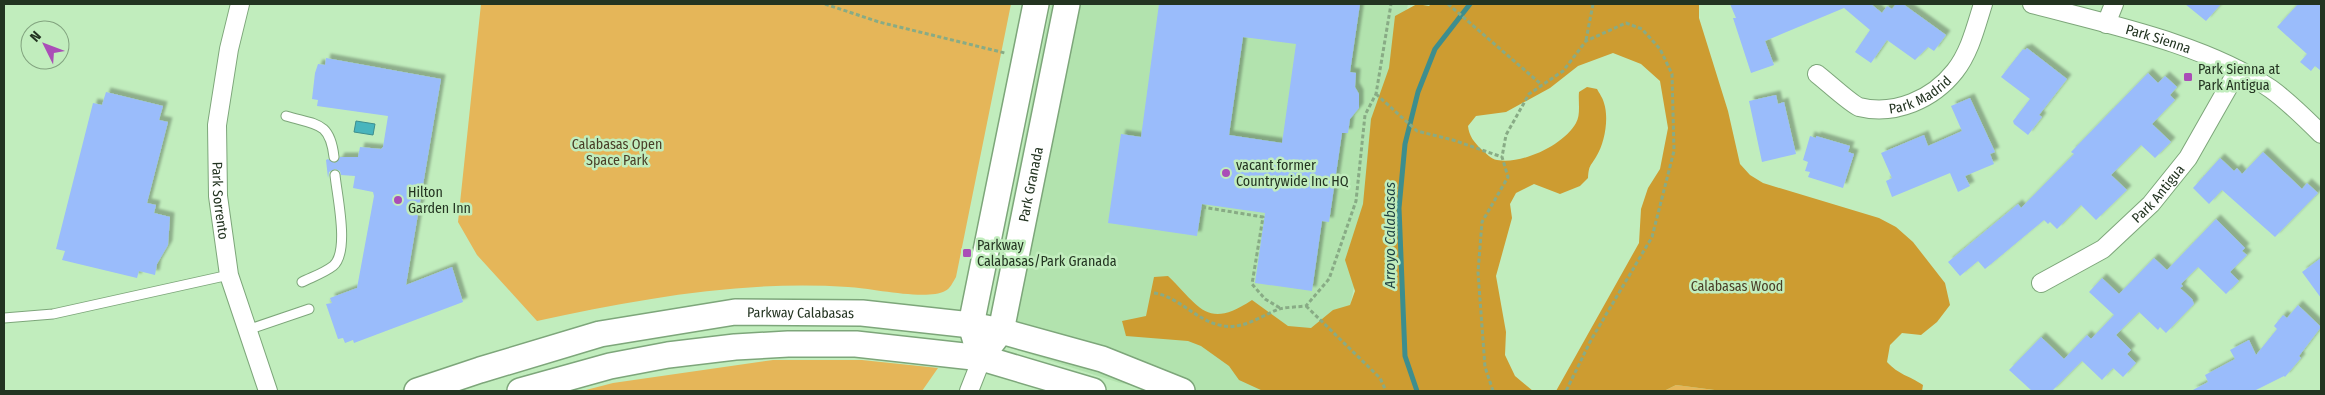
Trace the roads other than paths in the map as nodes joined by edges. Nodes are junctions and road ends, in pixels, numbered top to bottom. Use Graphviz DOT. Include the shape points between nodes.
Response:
graph roads {
  1 [pos="240,4"];
  2 [pos="1036,4"];
  3 [pos="1067,4"];
  4 [pos="1982,4"];
  5 [pos="2032,4"];
  6 [pos="2114,4"];
  7 [pos="2106,24"];
  8 [pos="2238,70"];
  9 [pos="1817,74"];
  10 [pos="286,116"];
  11 [pos="2321,134"];
  12 [pos="334,157"];
  13 [pos="335,176"];
  14 [pos="229,275"];
  15 [pos="302,282"];
  16 [pos="2042,283"];
  17 [pos="308,309"];
  18 [pos="4,318"];
  19 [pos="971,325"];
  20 [pos="247,330"];
  21 [pos="1000,331"];
  22 [pos="982,358"];
  23 [pos="268,391"];
  24 [pos="417,391"];
  25 [pos="520,391"];
  26 [pos="969,391"];
  27 [pos="1093,391"];
  28 [pos="1182,391"];
  1 -- 14 [label="street, Park Sorrento" via="217,125 218,196"];
  2 -- 19 [label="street"];
  3 -- 21 [label="street, Park Granada"];
  4 -- 9 [label="street, Park Madrid" via="1971,42 1955,71 1926,97 1894,109 1858,106"];
  5 -- 7 [label="street, Park Sienna"];
  6 -- 7 [label="street"];
  7 -- 8 [label="street, Park Sienna" via="2189,49"];
  8 -- 11 [label="street, Park Sienna" via="2270,88"];
  8 -- 16 [label="street, Park Antigua" via="2188,158 2151,204 2102,250"];
  10 -- 12 [label="lane" via="322,126 332,140"];
  13 -- 15 [label="lane" via="342,247 333,266"];
  14 -- 18 [label="lane" via="53,314"];
  14 -- 20 [label="street, Park Sorrento"];
  17 -- 20 [label="lane"];
  19 -- 21 [label="street, Parkway Calabasas"];
  19 -- 22 [label="street"];
  19 -- 24 [label="street, Parkway Calabasas" via="862,313 735,312 600,334"];
  20 -- 23 [label="street, Park Sorrento"];
  21 -- 22 [label="street, Park Granada"];
  21 -- 28 [label="street, Parkway Calabasas" via="1102,359"];
  22 -- 25 [label="street" via="856,344 735,347 610,366"];
  22 -- 26 [label="street, Park Granada"];
  22 -- 27 [label="street"];
}
